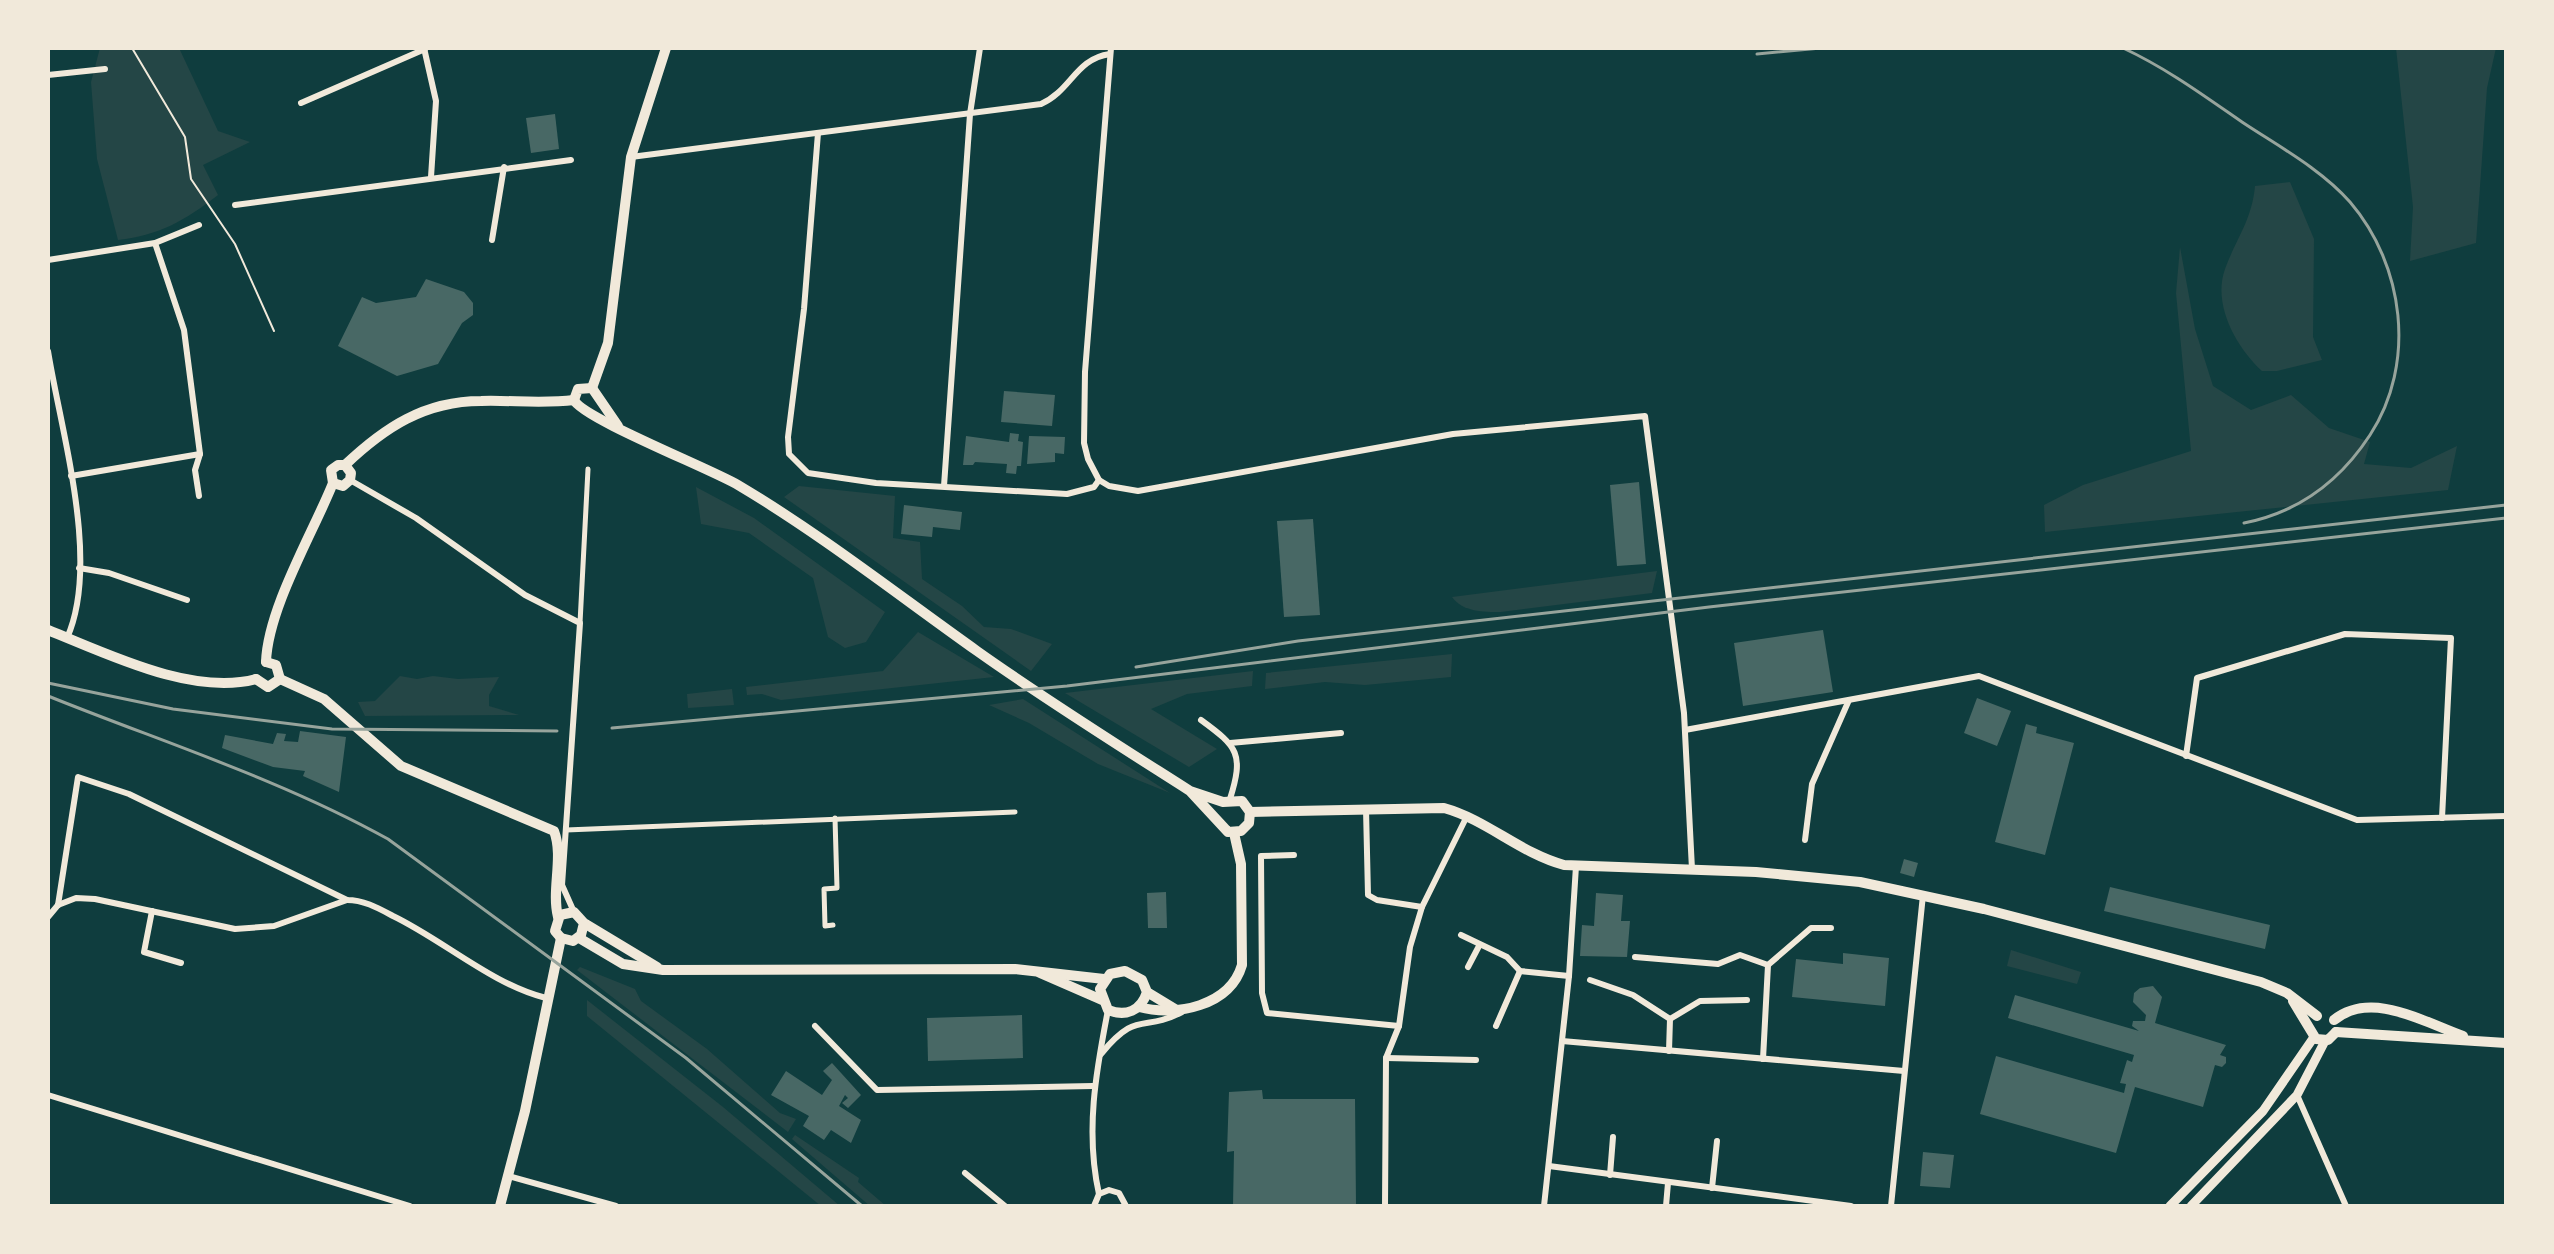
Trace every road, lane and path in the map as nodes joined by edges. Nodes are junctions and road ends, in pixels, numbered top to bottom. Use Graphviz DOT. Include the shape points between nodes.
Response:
graph roads {
  1 [pos="132,48"];
  2 [pos="666,48"];
  3 [pos="980,48"];
  4 [pos="424,49"];
  5 [pos="1111,51"];
  6 [pos="105,69"];
  7 [pos="48,75"];
  8 [pos="301,103"];
  9 [pos="970,114"];
  10 [pos="818,133"];
  11 [pos="631,157"];
  12 [pos="571,160"];
  13 [pos="504,167"];
  14 [pos="431,177"];
  15 [pos="235,205"];
  16 [pos="199,225"];
  17 [pos="492,240"];
  18 [pos="155,243"];
  19 [pos="48,260"];
  20 [pos="274,331"];
  21 [pos="48,351"];
  22 [pos="595,393"];
  23 [pos="574,400"];
  24 [pos="588,410"];
  25 [pos="621,430"];
  26 [pos="200,454"];
  27 [pos="345,465"];
  28 [pos="588,469"];
  29 [pos="71,476"];
  30 [pos="350,480"];
  31 [pos="1099,480"];
  32 [pos="333,483"];
  33 [pos="944,486"];
  34 [pos="199,496"];
  35 [pos="79,568"];
  36 [pos="187,600"];
  37 [pos="580,623"];
  38 [pos="48,630"];
  39 [pos="67,638"];
  40 [pos="266,662"];
  41 [pos="256,679"];
  42 [pos="280,679"];
  43 [pos="1849,699"];
  44 [pos="1201,720"];
  45 [pos="1685,730"];
  46 [pos="1341,733"];
  47 [pos="1230,743"];
  48 [pos="2186,756"];
  49 [pos="1190,791"];
  50 [pos="1227,800"];
  51 [pos="1366,809"];
  52 [pos="1015,812"];
  53 [pos="1250,812"];
  54 [pos="1467,816"];
  55 [pos="2506,816"];
  56 [pos="835,818"];
  57 [pos="2442,818"];
  58 [pos="1218,823"];
  59 [pos="566,830"];
  60 [pos="1234,833"];
  61 [pos="1805,840"];
  62 [pos="1294,855"];
  63 [pos="1576,866"];
  64 [pos="1692,869"];
  65 [pos="1923,893"];
  66 [pos="347,900"];
  67 [pos="58,905"];
  68 [pos="1422,907"];
  69 [pos="152,911"];
  70 [pos="574,912"];
  71 [pos="48,917"];
  72 [pos="558,917"];
  73 [pos="584,923"];
  74 [pos="833,925"];
  75 [pos="1831,928"];
  76 [pos="1461,935"];
  77 [pos="561,938"];
  78 [pos="579,938"];
  79 [pos="1479,946"];
  80 [pos="1635,957"];
  81 [pos="181,963"];
  82 [pos="1768,965"];
  83 [pos="1468,967"];
  84 [pos="663,970"];
  85 [pos="1034,970"];
  86 [pos="1520,971"];
  87 [pos="1569,976"];
  88 [pos="1104,979"];
  89 [pos="1590,980"];
  90 [pos="1147,992"];
  91 [pos="2287,993"];
  92 [pos="547,994"];
  93 [pos="1747,1000"];
  94 [pos="1105,1005"];
  95 [pos="1139,1007"];
  96 [pos="1190,1008"];
  97 [pos="1175,1009"];
  98 [pos="2317,1016"];
  99 [pos="1670,1019"];
  100 [pos="2334,1020"];
  101 [pos="815,1026"];
  102 [pos="1399,1026"];
  103 [pos="1496,1026"];
  104 [pos="2336,1032"];
  105 [pos="2317,1035"];
  106 [pos="2473,1039"];
  107 [pos="1562,1041"];
  108 [pos="2506,1043"];
  109 [pos="1669,1051"];
  110 [pos="1098,1057"];
  111 [pos="1386,1058"];
  112 [pos="1763,1059"];
  113 [pos="1476,1060"];
  114 [pos="1904,1071"];
  115 [pos="1093,1086"];
  116 [pos="48,1095"];
  117 [pos="2297,1095"];
  118 [pos="1613,1137"];
  119 [pos="1717,1141"];
  120 [pos="1549,1166"];
  121 [pos="965,1173"];
  122 [pos="1610,1175"];
  123 [pos="508,1176"];
  124 [pos="1668,1183"];
  125 [pos="1712,1188"];
  126 [pos="1099,1194"];
  127 [pos="410,1206"];
  128 [pos="500,1206"];
  129 [pos="616,1206"];
  130 [pos="1005,1206"];
  131 [pos="1094,1206"];
  132 [pos="1126,1206"];
  133 [pos="1385,1206"];
  134 [pos="1544,1206"];
  135 [pos="1666,1206"];
  136 [pos="1851,1206"];
  137 [pos="1891,1206"];
  138 [pos="2170,1206"];
  139 [pos="2191,1206"];
  140 [pos="2346,1206"];
  1 -- 20 [label="path" via="185,137 191,179 235,244"];
  2 -- 11 [label="main road"];
  3 -- 9 [label="street"];
  4 -- 8 [label="street"];
  4 -- 14 [label="street" via="436,101"];
  5 -- 9 [label="street" via="1092,57 1053,99"];
  5 -- 31 [label="street" via="1084,404 1084,443"];
  6 -- 7 [label="street"];
  9 -- 10 [label="street"];
  9 -- 33 [label="street"];
  10 -- 11 [label="street"];
  10 -- 33 [label="street" via="789,454 808,473"];
  11 -- 22 [label="main road" via="608,343"];
  12 -- 13 [label="street"];
  13 -- 14 [label="street"];
  13 -- 17 [label="street"];
  14 -- 15 [label="street"];
  16 -- 18 [label="street"];
  18 -- 19 [label="street"];
  18 -- 26 [label="street" via="184,330"];
  21 -- 29 [label="street"];
  22 -- 23 [label="main road" via="578,389"];
  22 -- 24 [label="main road" via="595,405"];
  22 -- 25 [label="main road"];
  23 -- 24 [label="main road" via="578,408"];
  23 -- 27 [label="main road" via="479,400 425,411 392,424"];
  24 -- 25 [label="main road"];
  25 -- 49 [label="main road" via="709,468 779,510 1063,710"];
  26 -- 29 [label="street"];
  26 -- 34 [label="street" via="195,470"];
  27 -- 30 [label="main road"];
  27 -- 32 [label="main road" via="331,470"];
  28 -- 37 [label="street"];
  29 -- 35 [label="street"];
  30 -- 32 [label="main road" via="343,486"];
  30 -- 37 [label="street" via="525,595"];
  31 -- 33 [label="street" via="1094,487 1067,494"];
  31 -- 45 [label="street" via="1138,491 1453,434 1645,416"];
  32 -- 40 [label="main road" via="293,574"];
  35 -- 36 [label="street"];
  35 -- 39 [label="street" via="77,615"];
  37 -- 59 [label="street"];
  38 -- 39 [label="main road"];
  39 -- 41 [label="main road" via="192,681 236,684"];
  40 -- 41 [label="main road" via="257,668"];
  40 -- 42 [label="main road" via="276,665"];
  41 -- 42 [label="main road" via="268,687"];
  42 -- 72 [label="main road" via="324,699 401,766 554,831"];
  43 -- 45 [label="street"];
  43 -- 48 [label="street" via="1979,676"];
  43 -- 61 [label="street" via="1812,784"];
  44 -- 47 [label="street"];
  45 -- 64 [label="street"];
  46 -- 47 [label="street"];
  47 -- 50 [label="street" via="1239,768"];
  48 -- 57 [label="street" via="2357,820"];
  48 -- 57 [label="street" via="2197,678 2345,634 2451,638"];
  49 -- 50 [label="main road"];
  49 -- 58 [label="main road"];
  50 -- 53 [label="main road" via="1242,801"];
  50 -- 58 [label="main road" via="1217,811"];
  51 -- 53 [label="main road"];
  51 -- 54 [label="main road" via="1444,808"];
  51 -- 68 [label="street" via="1368,895"];
  52 -- 56 [label="street"];
  53 -- 60 [label="main road" via="1246,828"];
  54 -- 63 [label="main road" via="1542,859"];
  54 -- 68 [label="street"];
  55 -- 57 [label="street"];
  56 -- 59 [label="street"];
  56 -- 74 [label="street" via="837,888 824,889 825,926"];
  58 -- 60 [label="main road"];
  59 -- 70 [label="street" via="562,885"];
  60 -- 96 [label="main road" via="1241,864 1242,965 1228,989"];
  62 -- 102 [label="street" via="1261,856 1262,993 1267,1013"];
  63 -- 64 [label="main road"];
  63 -- 87 [label="street"];
  64 -- 65 [label="main road" via="1834,879"];
  65 -- 91 [label="main road"];
  65 -- 114 [label="street"];
  66 -- 67 [label="street" via="129,794 78,777"];
  66 -- 69 [label="street" via="262,928 235,929"];
  66 -- 92 [label="street" via="368,903 425,931 515,988"];
  67 -- 69 [label="street" via="76,898 95,899"];
  67 -- 71 [label="street"];
  68 -- 102 [label="street" via="1410,947"];
  69 -- 81 [label="street" via="144,952"];
  70 -- 72 [label="main road"];
  70 -- 73 [label="main road"];
  72 -- 77 [label="main road" via="555,931"];
  73 -- 78 [label="main road"];
  73 -- 84 [label="main road"];
  75 -- 82 [label="street" via="1811,928"];
  76 -- 79 [label="street"];
  77 -- 78 [label="main road"];
  77 -- 92 [label="main road"];
  78 -- 84 [label="main road" via="623,964"];
  79 -- 83 [label="street"];
  79 -- 86 [label="street" via="1507,957"];
  80 -- 82 [label="street" via="1718,964 1740,955"];
  82 -- 112 [label="street"];
  84 -- 85 [label="main road"];
  85 -- 88 [label="main road"];
  85 -- 94 [label="main road"];
  86 -- 87 [label="street"];
  86 -- 103 [label="street"];
  87 -- 107 [label="street"];
  88 -- 90 [label="main road" via="1125,971 1142,980"];
  88 -- 94 [label="main road"];
  89 -- 99 [label="street" via="1633,995"];
  90 -- 95 [label="main road"];
  90 -- 97 [label="main road"];
  91 -- 98 [label="main road"];
  91 -- 105 [label="main road"];
  92 -- 123 [label="main road"];
  93 -- 99 [label="street" via="1700,1001"];
  94 -- 95 [label="main road" via="1128,1013"];
  94 -- 110 [label="street"];
  95 -- 97 [label="main road"];
  96 -- 97 [label="main road"];
  96 -- 110 [label="street" via="1168,1019 1128,1025"];
  98 -- 100 [label="main road"];
  98 -- 105 [label="main road"];
  99 -- 109 [label="street"];
  100 -- 104 [label="main road"];
  100 -- 106 [label="main road" via="2346,1010 2371,1006"];
  101 -- 115 [label="street" via="877,1090"];
  102 -- 111 [label="street"];
  104 -- 105 [label="main road"];
  104 -- 106 [label="main road"];
  105 -- 117 [label="main road"];
  105 -- 138 [label="main road" via="2263,1111"];
  106 -- 108 [label="main road"];
  107 -- 109 [label="street"];
  107 -- 120 [label="street"];
  109 -- 112 [label="street"];
  110 -- 115 [label="street"];
  111 -- 113 [label="street"];
  111 -- 133 [label="street"];
  112 -- 114 [label="street"];
  114 -- 137 [label="street"];
  115 -- 126 [label="street"];
  116 -- 127 [label="street"];
  117 -- 139 [label="main road"];
  117 -- 140 [label="street"];
  118 -- 122 [label="street"];
  119 -- 125 [label="street"];
  120 -- 122 [label="street"];
  120 -- 134 [label="street"];
  121 -- 130 [label="street"];
  122 -- 124 [label="street"];
  123 -- 128 [label="main road"];
  123 -- 129 [label="street"];
  124 -- 125 [label="street"];
  124 -- 135 [label="street"];
  125 -- 136 [label="street"];
  126 -- 131 [label="street"];
  126 -- 132 [label="street" via="1114,1190"];
}
